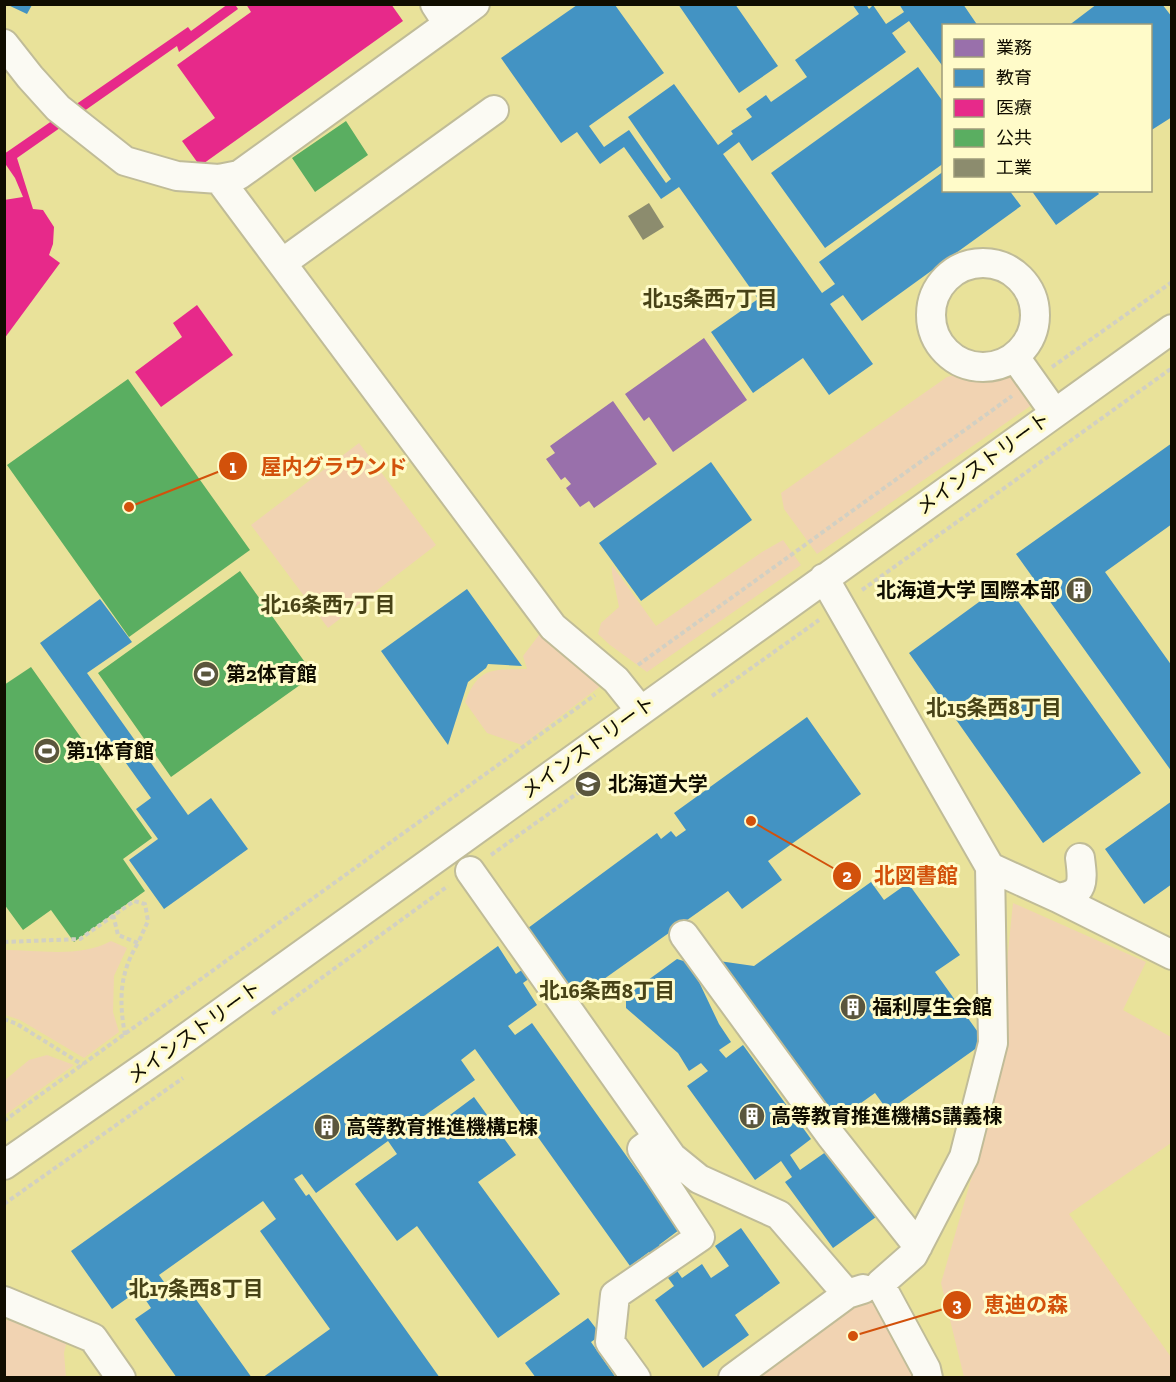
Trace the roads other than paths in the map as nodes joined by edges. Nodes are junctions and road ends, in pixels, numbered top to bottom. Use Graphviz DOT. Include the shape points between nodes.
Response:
graph roads {
  1 [pos="476,4"];
  2 [pos="442,14"];
  3 [pos="4,44"];
  4 [pos="494,110"];
  5 [pos="219,179"];
  6 [pos="282,263"];
  7 [pos="1172,328"];
  8 [pos="1015,357"];
  9 [pos="1054,412"];
  10 [pos="824,578"];
  11 [pos="640,710"];
  12 [pos="1080,858"];
  13 [pos="990,867"];
  14 [pos="470,871"];
  15 [pos="1058,898"];
  16 [pos="684,935"];
  17 [pos="1172,954"];
  18 [pos="657,1138"];
  19 [pos="4,1165"];
  20 [pos="918,1246"];
  21 [pos="880,1284"];
  22 [pos="847,1294"];
  23 [pos="4,1301"];
  24 [pos="121,1377"];
  25 [pos="636,1377"];
  26 [pos="733,1377"];
  27 [pos="928,1377"];
  1 -- 2 [label="lane"];
  2 -- 5 [label="lane" via="239,175"];
  3 -- 5 [label="lane" via="58,108 125,161 177,176"];
  4 -- 6 [label="lane"];
  5 -- 6 [label="lane"];
  6 -- 11 [label="lane" via="553,627 616,681"];
  7 -- 9 [label="lane, メインストリート"];
  8 -- 9 [label="lane"];
  9 -- 10 [label="lane, メインストリート"];
  10 -- 11 [label="lane, メインストリート"];
  10 -- 13 [label="lane"];
  11 -- 19 [label="lane, メインストリート"];
  12 -- 15 [label="lane" via="1080,887 1071,896"];
  13 -- 15 [label="lane"];
  13 -- 20 [label="lane" via="993,1043 964,1157"];
  14 -- 18 [label="lane"];
  15 -- 17 [label="lane"];
  16 -- 20 [label="lane" via="831,1136"];
  18 -- 22 [label="lane" via="672,1157 699,1179 779,1215"];
  18 -- 25 [label="lane" via="642,1149 700,1237 615,1295 610,1342"];
  20 -- 21 [label="lane"];
  21 -- 22 [label="lane"];
  21 -- 27 [label="lane"];
  22 -- 26 [label="lane"];
  23 -- 24 [label="lane" via="93,1338"];
}
